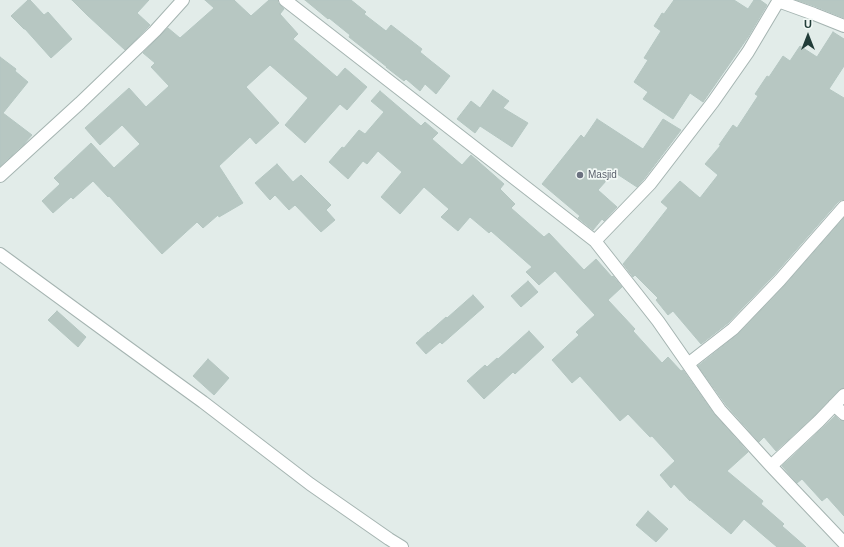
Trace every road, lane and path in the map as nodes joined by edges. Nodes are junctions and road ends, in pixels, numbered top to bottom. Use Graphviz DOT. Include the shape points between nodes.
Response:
graph roads {
  1 [pos="183,0"];
  2 [pos="285,0"];
  3 [pos="778,1"];
  4 [pos="844,26"];
  5 [pos="0,176"];
  6 [pos="844,207"];
  7 [pos="595,242"];
  8 [pos="0,254"];
  9 [pos="688,364"];
  10 [pos="844,395"];
  11 [pos="834,405"];
  12 [pos="844,414"];
  13 [pos="771,466"];
  14 [pos="844,543"];
  15 [pos="402,547"];
  1 -- 5 [label="street" via="80,103"];
  2 -- 7 [label="street"];
  3 -- 4 [label="street"];
  3 -- 7 [label="street" via="748,52 703,115 650,184"];
  6 -- 9 [label="street" via="734,328"];
  7 -- 9 [label="street" via="658,321"];
  8 -- 15 [label="street" via="203,402 310,484"];
  9 -- 13 [label="street" via="720,410"];
  10 -- 11 [label="street"];
  11 -- 12 [label="street"];
  11 -- 13 [label="street"];
  13 -- 14 [label="street"];
}
